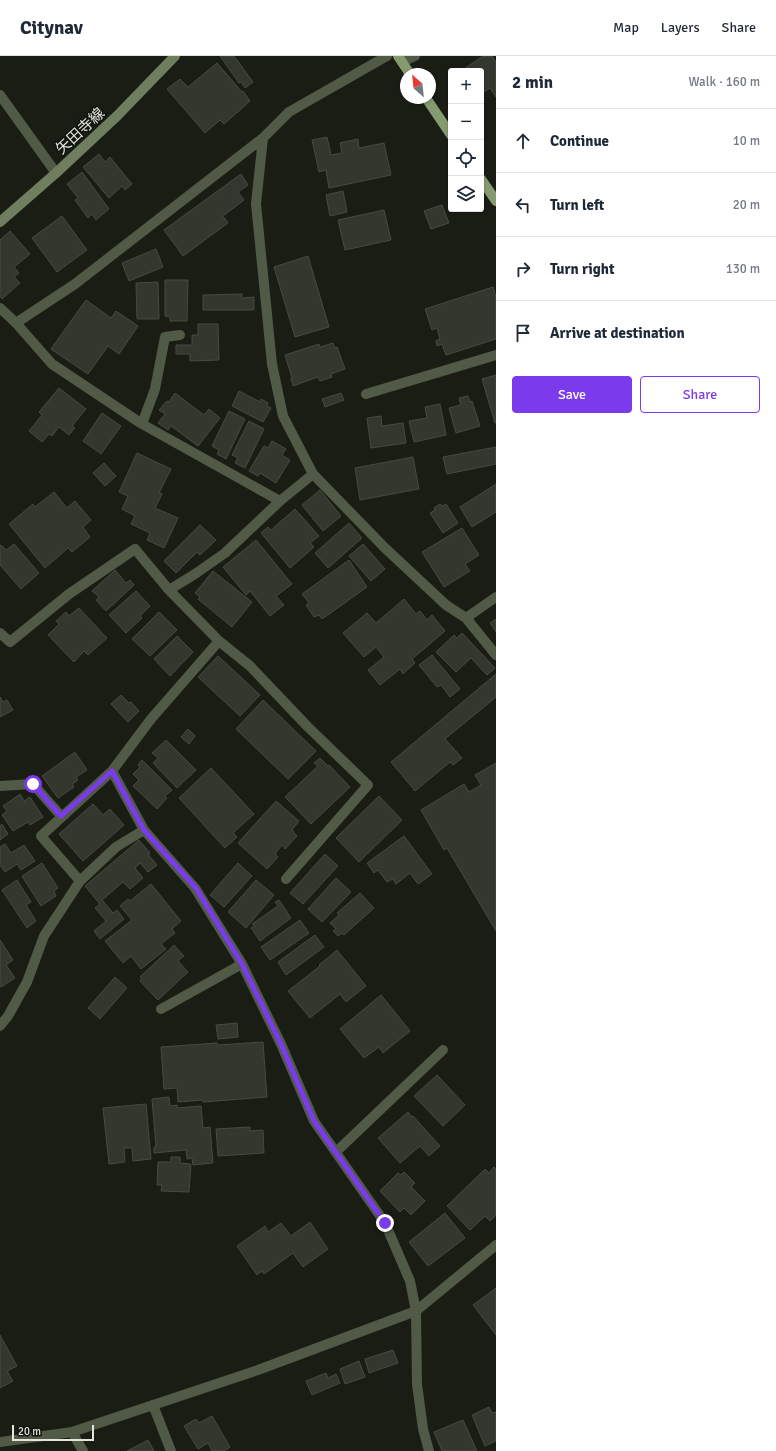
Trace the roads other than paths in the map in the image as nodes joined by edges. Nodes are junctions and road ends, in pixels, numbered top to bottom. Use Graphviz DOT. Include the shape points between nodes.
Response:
graph roads {
  1 [pos="174,56"];
  2 [pos="387,56"];
  3 [pos="415,56"];
  4 [pos="400,59"];
  5 [pos="406,68"];
  6 [pos="0,95"];
  7 [pos="430,104"];
  8 [pos="448,130"];
  9 [pos="263,138"];
  10 [pos="56,173"];
  11 [pos="484,183"];
  12 [pos="496,201"];
  13 [pos="0,222"];
  14 [pos="0,308"];
  15 [pos="16,323"];
  16 [pos="180,335"];
  17 [pos="496,355"];
  18 [pos="366,394"];
  19 [pos="142,424"];
  20 [pos="313,474"];
  21 [pos="280,501"];
  22 [pos="169,590"];
  23 [pos="496,597"];
  24 [pos="466,618"];
  25 [pos="0,633"];
  26 [pos="219,640"];
  27 [pos="496,655"];
  28 [pos="112,771"];
  29 [pos="0,786"];
  30 [pos="61,816"];
  31 [pos="144,830"];
  32 [pos="286,880"];
  33 [pos="80,881"];
  34 [pos="242,964"];
  35 [pos="161,1009"];
  36 [pos="0,1026"];
  37 [pos="443,1050"];
  38 [pos="336,1152"];
  39 [pos="496,1245"];
  40 [pos="416,1312"];
  41 [pos="154,1405"];
  42 [pos="72,1432"];
  43 [pos="0,1442"];
  44 [pos="83,1451"];
  45 [pos="171,1451"];
  46 [pos="429,1451"];
  1 -- 10 [label="main road, 矢田寺線" via="117,116"];
  2 -- 9 [label="street" via="289,112"];
  3 -- 4 [label="street"];
  4 -- 5 [label="main road"];
  6 -- 10 [label="street"];
  7 -- 8 [label="main road"];
  9 -- 15 [label="street" via="75,284"];
  9 -- 20 [label="street" via="256,204 272,364 283,416"];
  10 -- 13 [label="main road, 矢田寺線"];
  11 -- 12 [label="main road"];
  14 -- 15 [label="street"];
  15 -- 19 [label="street" via="52,364"];
  16 -- 19 [label="street" via="165,337 155,388"];
  17 -- 18 [label="street"];
  19 -- 21 [label="street"];
  20 -- 21 [label="street"];
  20 -- 24 [label="street" via="385,548 446,605"];
  21 -- 22 [label="street" via="225,553"];
  22 -- 25 [label="street" via="135,549 68,594 10,642"];
  22 -- 26 [label="street"];
  23 -- 24 [label="street"];
  24 -- 27 [label="street"];
  26 -- 28 [label="street" via="151,720"];
  26 -- 32 [label="street" via="250,666 368,785"];
  28 -- 30 [label="street"];
  28 -- 31 [label="street"];
  29 -- 30 [label="street" via="33,784"];
  30 -- 33 [label="street" via="41,836"];
  31 -- 33 [label="street" via="116,847"];
  31 -- 34 [label="street" via="196,888"];
  33 -- 36 [label="street" via="44,936 27,982"];
  34 -- 35 [label="street"];
  34 -- 38 [label="street" via="281,1044 314,1121"];
  37 -- 38 [label="street"];
  38 -- 40 [label="street" via="385,1223 410,1281"];
  39 -- 40 [label="street"];
  40 -- 41 [label="street"];
  40 -- 46 [label="street" via="417,1384 423,1429"];
  41 -- 42 [label="street"];
  41 -- 45 [label="street"];
  42 -- 43 [label="street"];
  42 -- 44 [label="street"];
}
